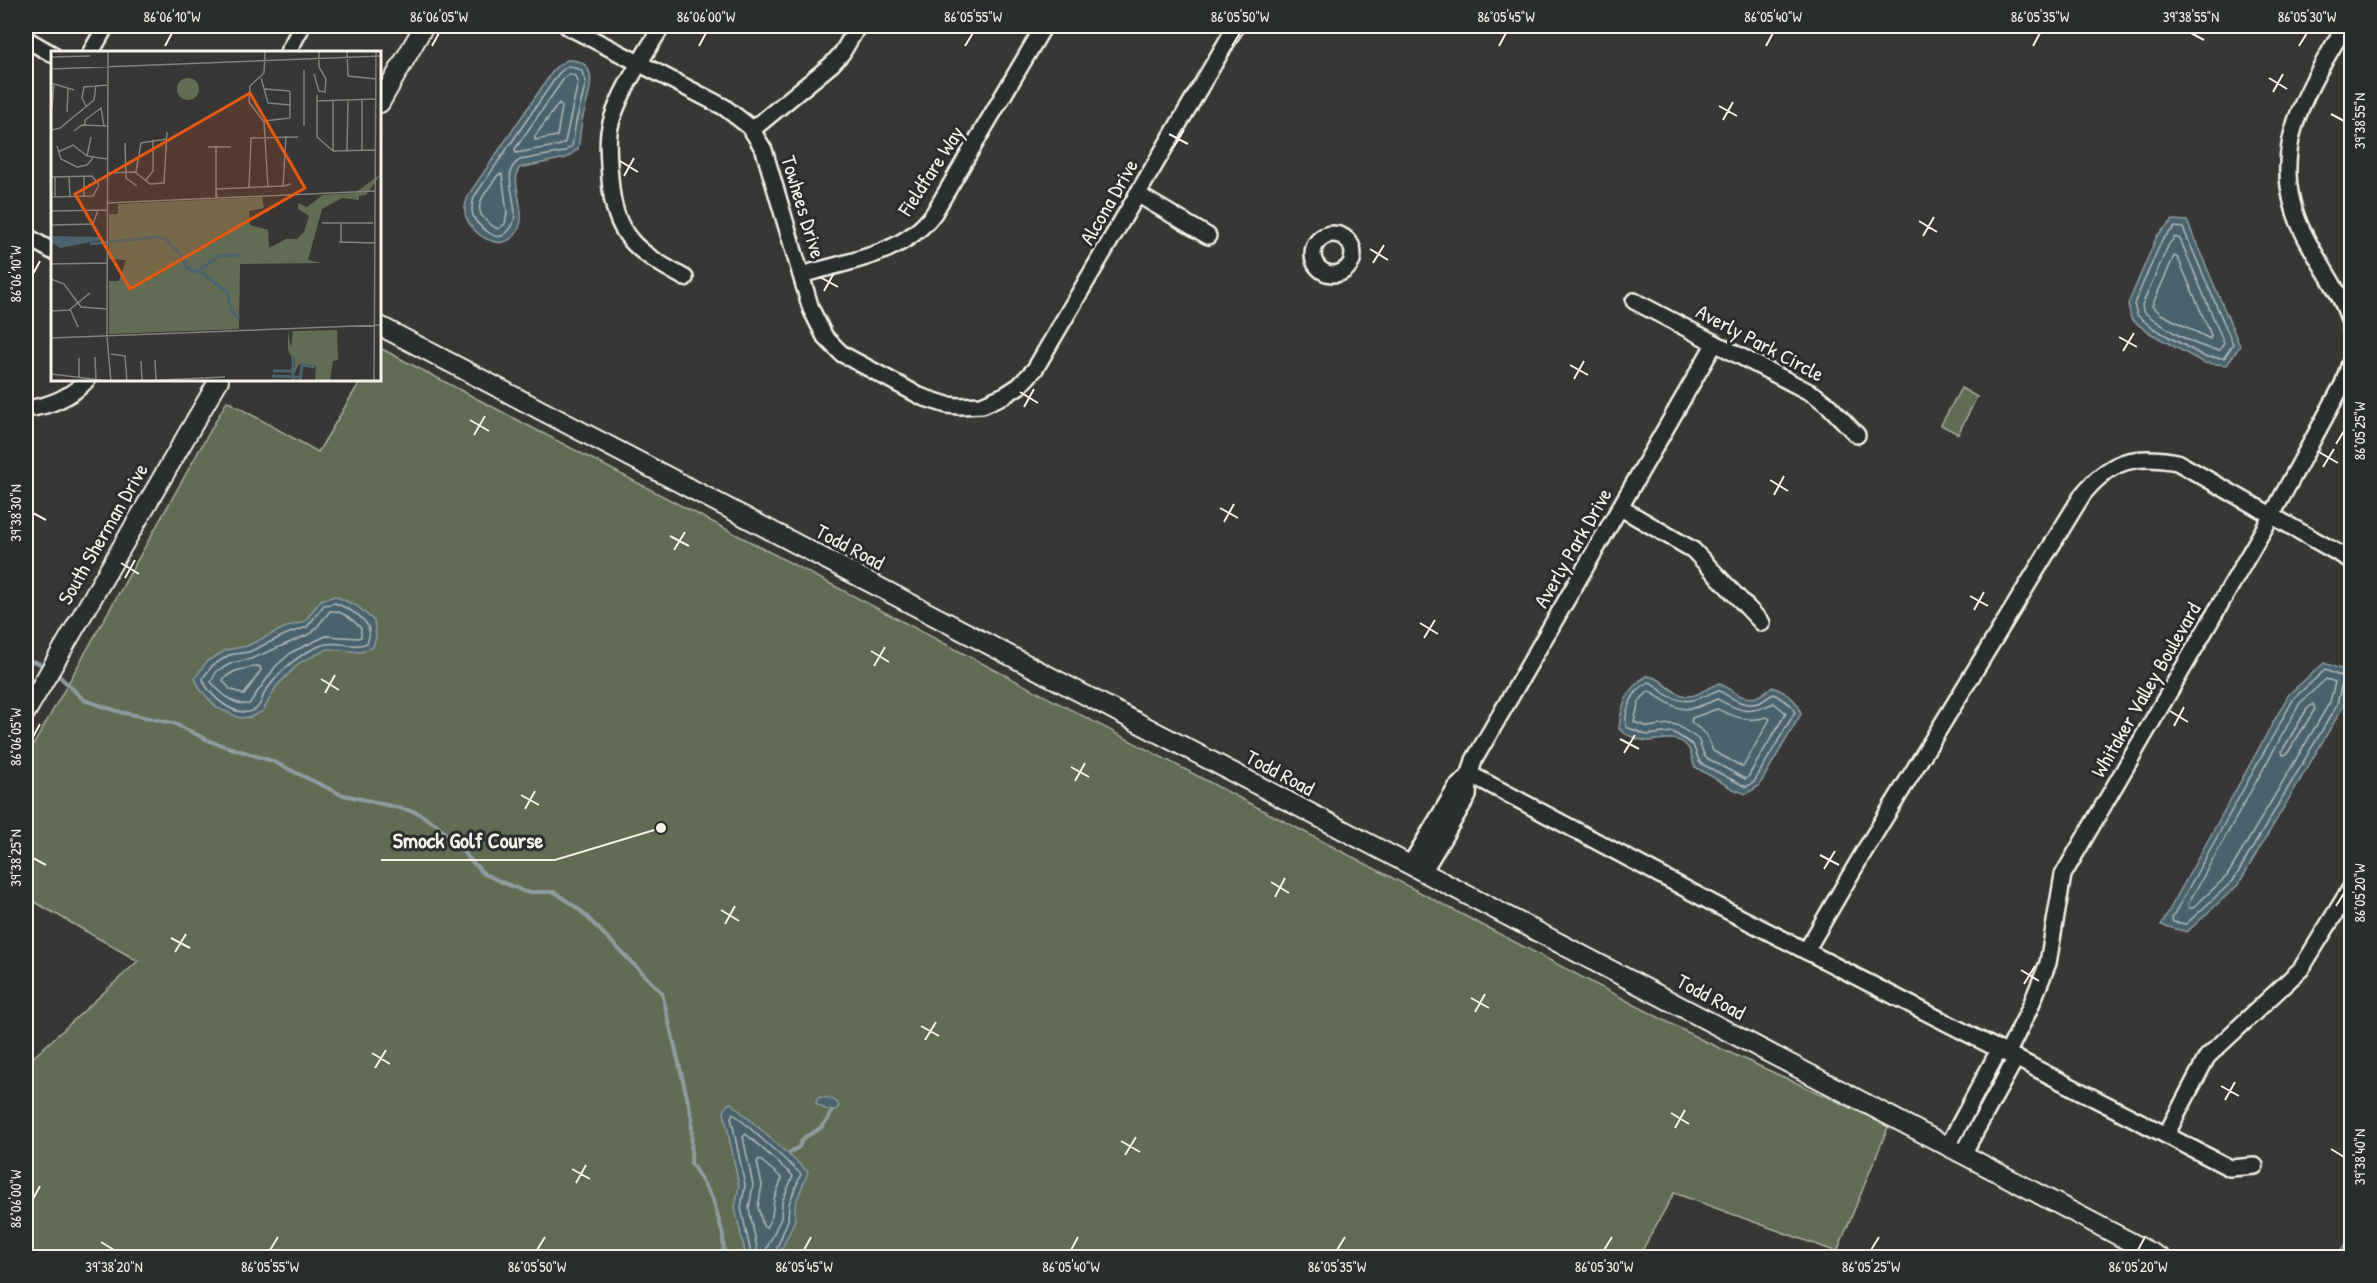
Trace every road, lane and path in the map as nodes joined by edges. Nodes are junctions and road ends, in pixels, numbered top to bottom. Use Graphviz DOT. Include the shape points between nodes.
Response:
graph roads {
  1 [pos="106,26"];
  2 [pos="302,26"];
  3 [pos="424,26"];
  4 [pos="567,26"];
  5 [pos="662,26"];
  6 [pos="858,26"];
  7 [pos="1044,26"];
  8 [pos="1236,26"];
  9 [pos="2345,26"];
  10 [pos="26,39"];
  11 [pos="294,50"];
  12 [pos="92,51"];
  13 [pos="51,53"];
  14 [pos="640,63"];
  15 [pos="381,98"];
  16 [pos="752,130"];
  17 [pos="1137,194"];
  18 [pos="26,236"];
  19 [pos="1208,236"];
  20 [pos="51,250"];
  21 [pos="801,275"];
  22 [pos="685,278"];
  23 [pos="1634,301"];
  24 [pos="381,327"];
  25 [pos="2352,332"];
  26 [pos="1715,343"];
  27 [pos="2351,358"];
  28 [pos="86,381"];
  29 [pos="218,381"];
  30 [pos="1010,392"];
  31 [pos="26,409"];
  32 [pos="1857,435"];
  33 [pos="1621,508"];
  34 [pos="2271,515"];
  35 [pos="2352,561"];
  36 [pos="1762,623"];
  37 [pos="26,712"];
  38 [pos="1470,774"];
  39 [pos="1416,869"];
  40 [pos="2352,886"];
  41 [pos="1806,951"];
  42 [pos="2007,1054"];
  43 [pos="2166,1135"];
  44 [pos="1955,1150"];
  45 [pos="2255,1166"];
  46 [pos="2161,1257"];
  1 -- 12 [label="street"];
  2 -- 11 [label="street"];
  3 -- 15 [label="street"];
  4 -- 14 [label="street, Towhees Drive"];
  5 -- 14 [label="street"];
  6 -- 16 [label="street" via="832,64"];
  7 -- 21 [label="street, Fieldfare Way" via="925,226 895,247"];
  8 -- 17 [label="street, Alcona Drive"];
  9 -- 25 [label="street" via="2298,110 2289,171 2298,220 2342,302"];
  10 -- 13 [label="street"];
  14 -- 16 [label="street, Towhees Drive" via="730,111"];
  14 -- 22 [label="street" via="609,130 613,204 621,227 636,247"];
  16 -- 21 [label="street, Towhees Drive" via="767,158"];
  17 -- 19 [label="street"];
  17 -- 30 [label="street, Alcona Drive" via="1037,366"];
  18 -- 20 [label="street"];
  21 -- 30 [label="street, Towhees Drive" via="819,327 838,350 853,360 922,397 947,405 982,405"];
  23 -- 26 [label="street, Averly Park Circle"];
  24 -- 39 [label="street, Todd Road"];
  26 -- 32 [label="street, Averly Park Circle" via="1819,398"];
  26 -- 33 [label="street, Averly Park Drive"];
  27 -- 34 [label="street, Whitaker Valley Boulevard" via="2343,384"];
  28 -- 31 [label="street" via="60,400"];
  29 -- 37 [label="street, South Sherman Drive"];
  33 -- 36 [label="street" via="1693,550"];
  33 -- 38 [label="street, Averly Park Drive" via="1474,760"];
  34 -- 35 [label="street"];
  34 -- 41 [label="street" via="2177,462 2153,458 2122,462 2098,476 2083,494"];
  34 -- 42 [label="street, Whitaker Valley Boulevard" via="2063,875 2048,963"];
  38 -- 39 [label="street, Averly Park Drive" via="1468,796"];
  38 -- 41 [label="street"];
  39 -- 44 [label="street, Todd Road"];
  40 -- 43 [label="street" via="2301,969 2206,1058"];
  41 -- 42 [label="street"];
  42 -- 43 [label="street"];
  42 -- 44 [label="street, Whitaker Valley Boulevard"];
  43 -- 45 [label="street" via="2230,1168"];
  44 -- 46 [label="street, Todd Road"];
}
